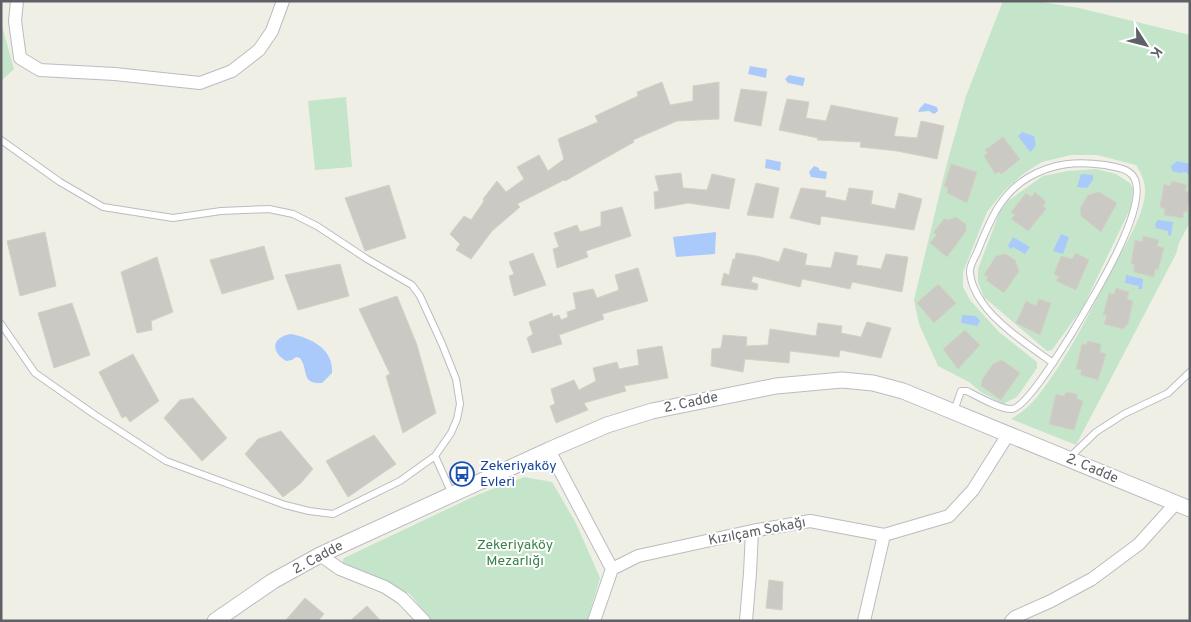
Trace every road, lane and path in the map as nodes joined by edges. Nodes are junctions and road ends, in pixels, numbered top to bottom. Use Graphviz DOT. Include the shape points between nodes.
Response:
graph roads {
  1 [pos="17,1"];
  2 [pos="283,1"];
  3 [pos="1,140"];
  4 [pos="1,324"];
  5 [pos="1053,363"];
  6 [pos="1190,372"];
  7 [pos="954,411"];
  8 [pos="1009,433"];
  9 [pos="549,450"];
  10 [pos="435,456"];
  11 [pos="1068,459"];
  12 [pos="453,495"];
  13 [pos="1183,506"];
  14 [pos="752,531"];
  15 [pos="884,535"];
  16 [pos="320,555"];
  17 [pos="612,570"];
  18 [pos="215,621"];
  19 [pos="424,621"];
  20 [pos="594,621"];
  21 [pos="746,621"];
  22 [pos="864,621"];
  23 [pos="1011,621"];
  1 -- 2 [label="street" via="14,21 20,58 40,70 200,83 232,71 259,50 272,31"];
  3 -- 10 [label="lane" via="60,182 103,207 172,218 260,209 293,214 412,285 442,344 456,379 460,404 452,433"];
  4 -- 10 [label="lane" via="35,373 166,461 285,505 333,514 400,481"];
  5 -- 5 [label="lane" via="1120,248 1138,190 1134,176 1128,171 1084,162 1040,171 1023,181 993,213 970,270 975,293 986,309"];
  5 -- 7 [label="lane" via="1022,404 1013,409 961,391"];
  6 -- 11 [label="lane" via="1168,393 1096,432"];
  7 -- 8 [label="street, 2. Cadde"];
  7 -- 9 [label="street, 2. Cadde" via="903,390 873,384 842,380 776,386 652,411 607,425"];
  8 -- 11 [label="street, 2. Cadde"];
  8 -- 15 [label="street, Kızılçam Sokağı" via="973,490 949,516"];
  9 -- 12 [label="street, 2. Cadde"];
  9 -- 17 [label="street"];
  10 -- 12 [label="lane"];
  11 -- 13 [label="street, 2. Cadde"];
  12 -- 16 [label="street, 2. Cadde"];
  13 -- 23 [label="street" via="1092,579"];
  14 -- 15 [label="street, Kızılçam Sokağı" via="810,521"];
  14 -- 17 [label="street, Kızılçam Sokağı" via="638,556"];
  14 -- 21 [label="street"];
  15 -- 22 [label="street"];
  16 -- 18 [label="street, 2. Cadde" via="273,581"];
  16 -- 19 [label="street" via="340,569 385,587 402,598"];
  17 -- 20 [label="street"];
}
